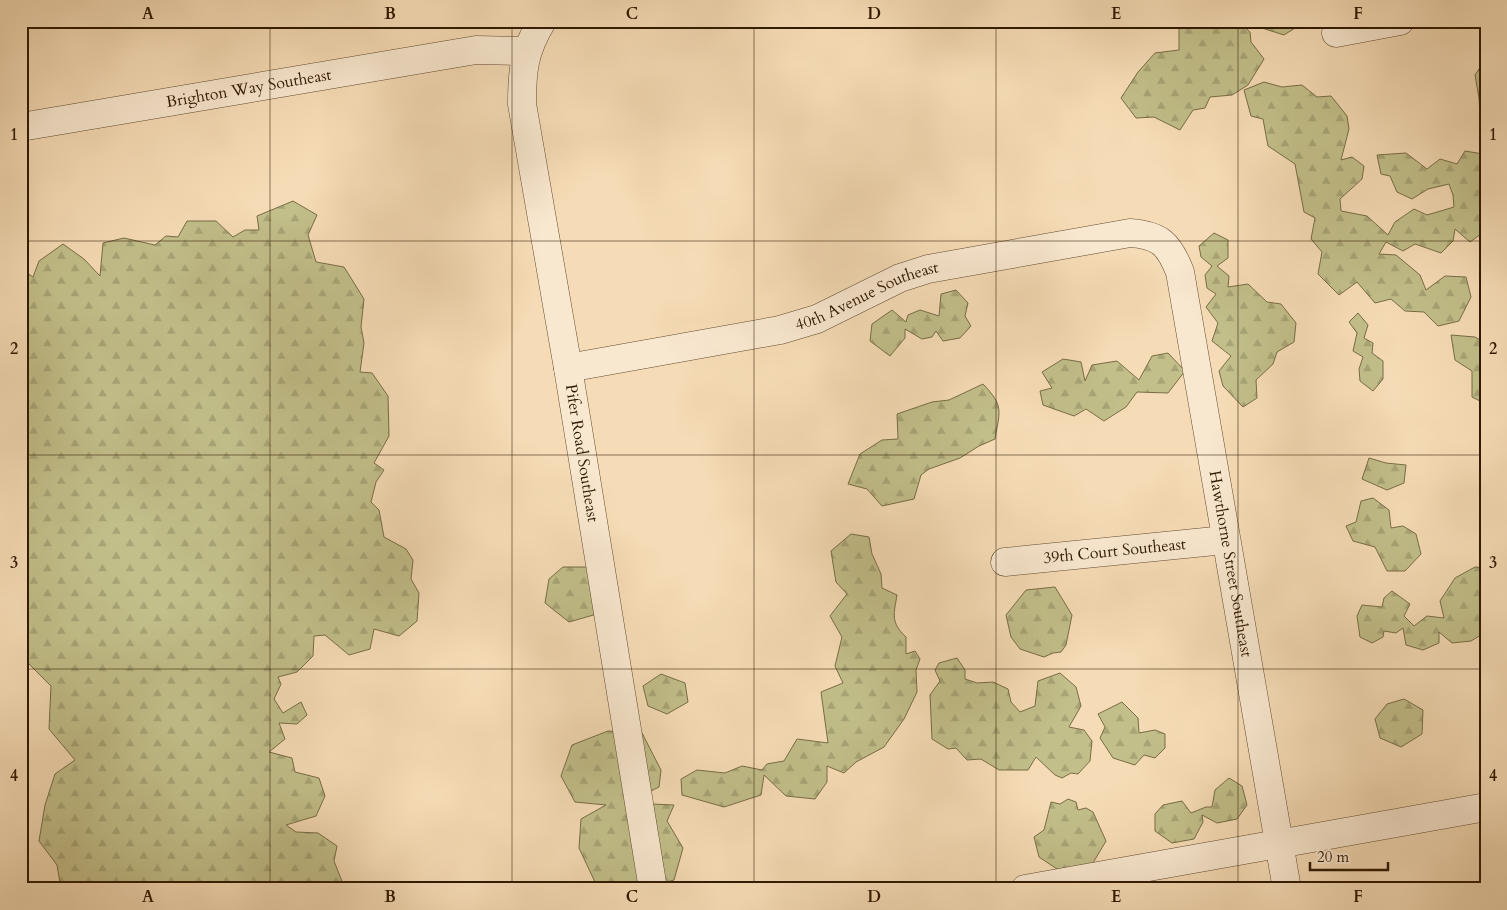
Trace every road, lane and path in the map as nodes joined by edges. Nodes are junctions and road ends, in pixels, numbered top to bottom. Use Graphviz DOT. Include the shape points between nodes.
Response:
graph roads {
  1 [pos="542,21"];
  2 [pos="1400,21"];
  3 [pos="1336,33"];
  4 [pos="527,51"];
  5 [pos="21,127"];
  6 [pos="1165,243"];
  7 [pos="568,368"];
  8 [pos="1225,540"];
  9 [pos="1005,562"];
  10 [pos="1486,808"];
  11 [pos="1280,845"];
  12 [pos="652,889"];
  13 [pos="1025,889"];
  14 [pos="1287,889"];
  1 -- 4 [label="street, Pifer Road Southeast"];
  2 -- 3 [label="street"];
  4 -- 5 [label="street, Brighton Way Southeast" via="476,50"];
  4 -- 7 [label="street, Pifer Road Southeast" via="522,68 522,104"];
  6 -- 7 [label="street, 40th Avenue Southeast" via="1149,234 1130,233 928,269 900,278 817,319 780,330"];
  6 -- 8 [label="street, Hawthorne Street Southeast" via="1180,272"];
  7 -- 12 [label="street, Pifer Road Southeast"];
  8 -- 9 [label="street, 39th Court Southeast"];
  8 -- 11 [label="street, Hawthorne Street Southeast"];
  10 -- 11 [label="street"];
  11 -- 13 [label="street"];
  11 -- 14 [label="street, Hawthorne Street Southeast"];
}
